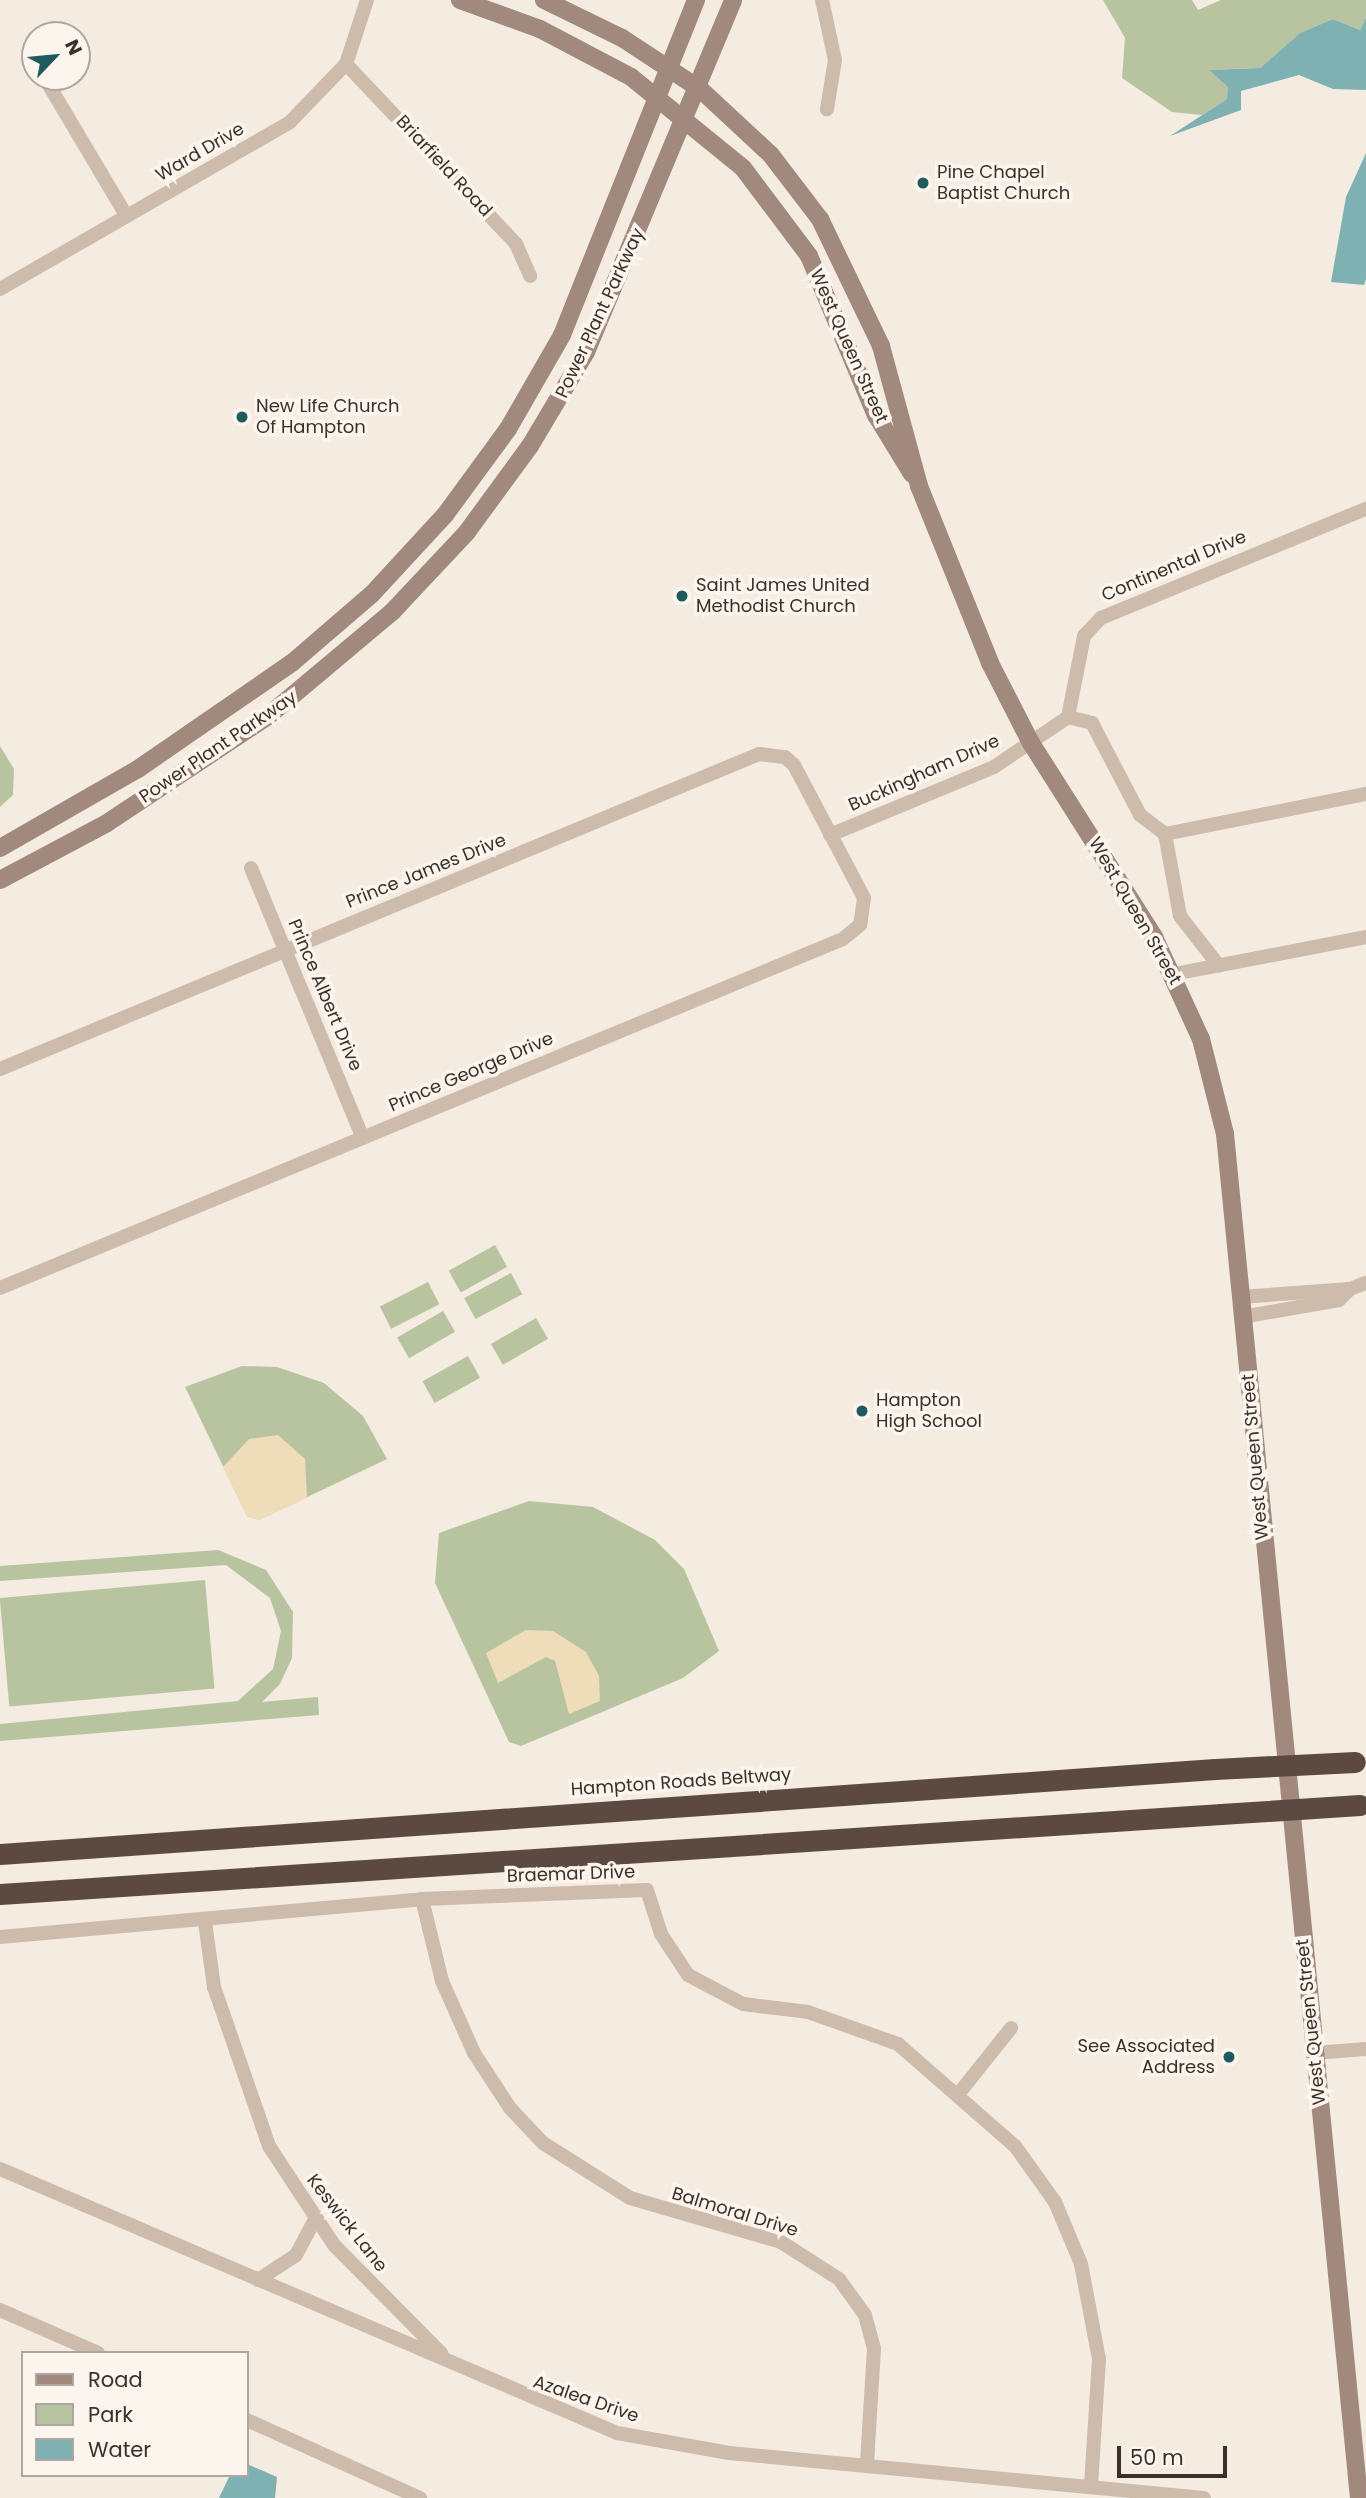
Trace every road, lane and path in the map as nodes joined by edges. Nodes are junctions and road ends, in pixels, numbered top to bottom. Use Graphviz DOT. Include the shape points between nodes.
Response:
graph roads {
  1 [pos="367,0"];
  2 [pos="460,0"];
  3 [pos="544,0"];
  4 [pos="696,0"];
  5 [pos="733,0"];
  6 [pos="822,0"];
  7 [pos="346,64"];
  8 [pos="669,66"];
  9 [pos="700,89"];
  10 [pos="52,91"];
  11 [pos="656,93"];
  12 [pos="827,109"];
  13 [pos="688,117"];
  14 [pos="126,215"];
  15 [pos="530,276"];
  16 [pos="0,289"];
  17 [pos="919,485"];
  18 [pos="1366,509"];
  19 [pos="1068,718"];
  20 [pos="1031,743"];
  21 [pos="1366,794"];
  22 [pos="1165,834"];
  23 [pos="830,835"];
  24 [pos="0,848"];
  25 [pos="251,868"];
  26 [pos="0,880"];
  27 [pos="1366,937"];
  28 [pos="285,950"];
  29 [pos="1219,966"];
  30 [pos="1174,974"];
  31 [pos="0,1069"];
  32 [pos="363,1138"];
  33 [pos="1366,1283"];
  34 [pos="0,1288"];
  35 [pos="1350,1289"];
  36 [pos="1240,1297"];
  37 [pos="1242,1317"];
  38 [pos="1360,1761"];
  39 [pos="1363,1805"];
  40 [pos="0,1854"];
  41 [pos="0,1894"];
  42 [pos="422,1899"];
  43 [pos="205,1922"];
  44 [pos="0,1937"];
  45 [pos="1011,2028"];
  46 [pos="1366,2049"];
  47 [pos="1314,2053"];
  48 [pos="960,2092"];
  49 [pos="0,2169"];
  50 [pos="315,2220"];
  51 [pos="258,2280"];
  52 [pos="0,2310"];
  53 [pos="93,2351"];
  54 [pos="450,2362"];
  55 [pos="248,2420"];
  56 [pos="867,2464"];
  57 [pos="1091,2486"];
  58 [pos="420,2498"];
  59 [pos="1204,2498"];
  60 [pos="1359,2498"];
  1 -- 7 [label="street, Ward Drive"];
  2 -- 11 [label="main road" via="566,42"];
  3 -- 8 [label="main road"];
  4 -- 8 [label="main road, Power Plant Parkway"];
  5 -- 9 [label="main road, Power Plant Parkway"];
  6 -- 12 [label="street" via="835,60"];
  7 -- 14 [label="street, Ward Drive" via="290,122"];
  7 -- 15 [label="street, Briarfield Road" via="516,243"];
  8 -- 9 [label="main road"];
  8 -- 11 [label="main road, Power Plant Parkway"];
  9 -- 13 [label="main road, Power Plant Parkway"];
  9 -- 17 [label="main road, West Queen Street" via="771,155 834,243 900,398"];
  10 -- 14 [label="street"];
  11 -- 13 [label="main road, West Queen Street"];
  11 -- 24 [label="main road, Power Plant Parkway" via="562,335 508,429 445,515 372,594 293,662 138,769"];
  13 -- 17 [label="main road, West Queen Street" via="743,168 803,245 876,415"];
  13 -- 26 [label="main road, Power Plant Parkway" via="560,400 499,491 430,574 352,649 268,716 107,823"];
  14 -- 16 [label="street, Ward Drive"];
  17 -- 20 [label="main road, West Queen Street" via="990,663"];
  18 -- 19 [label="street, Continental Drive" via="1093,623 1081,644"];
  19 -- 20 [label="street"];
  19 -- 22 [label="street" via="1092,723 1140,815"];
  20 -- 23 [label="street, Buckingham Drive" via="994,767"];
  20 -- 30 [label="main road, West Queen Street"];
  21 -- 22 [label="street"];
  22 -- 29 [label="street" via="1180,916"];
  23 -- 28 [label="street, Prince James Drive" via="794,765 785,757 759,754"];
  23 -- 32 [label="street, Prince George Drive" via="864,898 864,917 853,933"];
  25 -- 28 [label="street, Prince Albert Drive"];
  27 -- 29 [label="street"];
  28 -- 31 [label="street, Prince James Drive"];
  28 -- 32 [label="street, Prince Albert Drive"];
  29 -- 30 [label="street"];
  30 -- 36 [label="main road, West Queen Street" via="1219,1103"];
  32 -- 34 [label="street, Prince George Drive"];
  33 -- 35 [label="street"];
  35 -- 36 [label="street"];
  35 -- 37 [label="street" via="1339,1300"];
  36 -- 37 [label="main road, West Queen Street"];
  37 -- 47 [label="main road, West Queen Street"];
  38 -- 40 [label="highway, Hampton Roads Beltway, bridge"];
  39 -- 41 [label="highway, bridge"];
  42 -- 43 [label="street, Braemar Drive"];
  42 -- 48 [label="street, Braemar Drive" via="647,1890 661,1934 688,1975 743,2004 808,2012 898,2045"];
  42 -- 56 [label="street, Balmoral Drive" via="442,1981 474,2053 510,2108 543,2143 630,2199 781,2242 839,2279 865,2315 874,2349"];
  43 -- 44 [label="street, Braemar Drive"];
  43 -- 50 [label="street, Keswick Lane" via="214,1987 254,2114"];
  45 -- 48 [label="street"];
  46 -- 47 [label="street"];
  47 -- 60 [label="main road, West Queen Street"];
  48 -- 57 [label="street, Braemar Drive" via="1015,2146 1055,2202 1082,2264 1100,2359"];
  49 -- 51 [label="street, Azalea Drive"];
  50 -- 51 [label="street" via="296,2255"];
  50 -- 54 [label="street, Keswick Lane" via="374,2289"];
  51 -- 54 [label="street, Azalea Drive"];
  52 -- 53 [label="street"];
  54 -- 56 [label="street, Azalea Drive" via="617,2433 729,2453"];
  55 -- 58 [label="street"];
  56 -- 57 [label="street, Azalea Drive"];
  57 -- 59 [label="street, Azalea Drive"];
}
